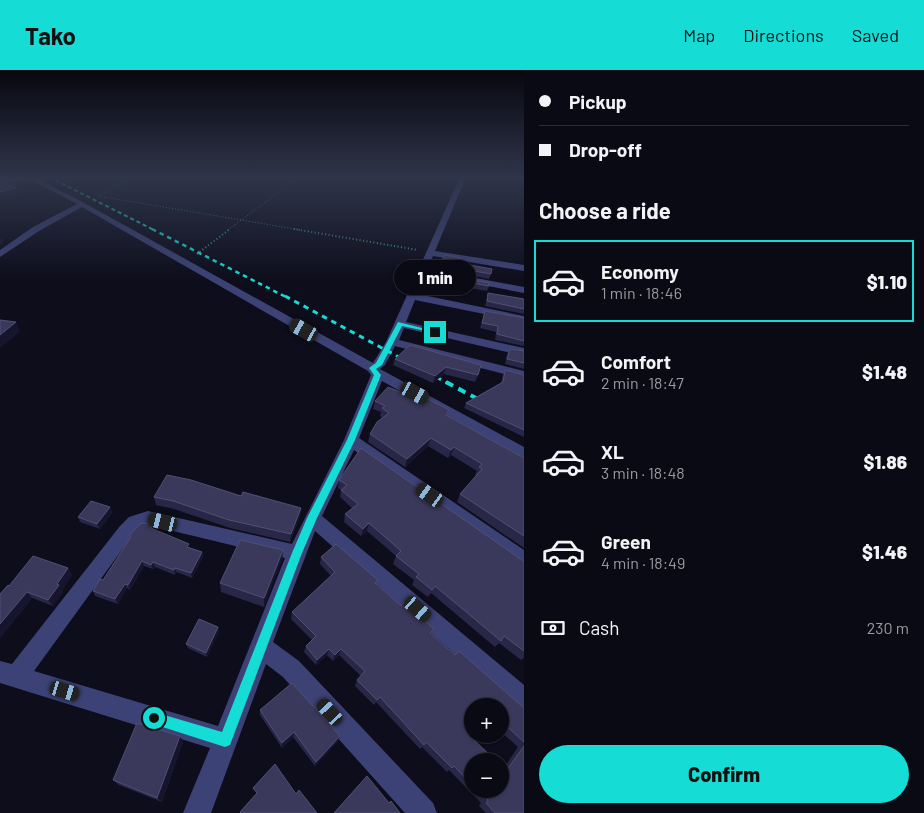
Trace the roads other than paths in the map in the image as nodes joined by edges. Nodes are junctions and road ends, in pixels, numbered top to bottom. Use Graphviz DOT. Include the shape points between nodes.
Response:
graph roads {
  1 [pos="65,212"];
  2 [pos="95,212"];
  3 [pos="448,212"];
  4 [pos="431,253"];
  5 [pos="0,254"];
  6 [pos="524,268"];
  7 [pos="423,271"];
  8 [pos="524,290"];
  9 [pos="412,296"];
  10 [pos="524,319"];
  11 [pos="400,324"];
  12 [pos="392,342"];
  13 [pos="524,352"];
  14 [pos="375,372"];
  15 [pos="524,375"];
  16 [pos="351,440"];
  17 [pos="524,454"];
  18 [pos="312,518"];
  19 [pos="297,553"];
  20 [pos="524,560"];
  21 [pos="260,646"];
  22 [pos="8,675"];
  23 [pos="524,700"];
  24 [pos="225,740"];
  25 [pos="197,812"];
  26 [pos="422,813"];
  1 -- 5 [label="street"];
  2 -- 14 [label="street"];
  3 -- 4 [label="street"];
  4 -- 6 [label="street"];
  4 -- 7 [label="street"];
  7 -- 8 [label="street"];
  7 -- 9 [label="street"];
  9 -- 10 [label="street"];
  9 -- 11 [label="street"];
  11 -- 12 [label="street"];
  11 -- 13 [label="street"];
  12 -- 14 [label="street"];
  12 -- 15 [label="street"];
  14 -- 16 [label="street"];
  14 -- 17 [label="street"];
  16 -- 18 [label="street"];
  16 -- 20 [label="street"];
  18 -- 19 [label="street"];
  18 -- 23 [label="street"];
  19 -- 21 [label="street"];
  19 -- 22 [label="street" via="148,518 135,522"];
  21 -- 24 [label="street"];
  21 -- 26 [label="street" via="291,669"];
  22 -- 24 [label="street"];
  24 -- 25 [label="street"];
}
